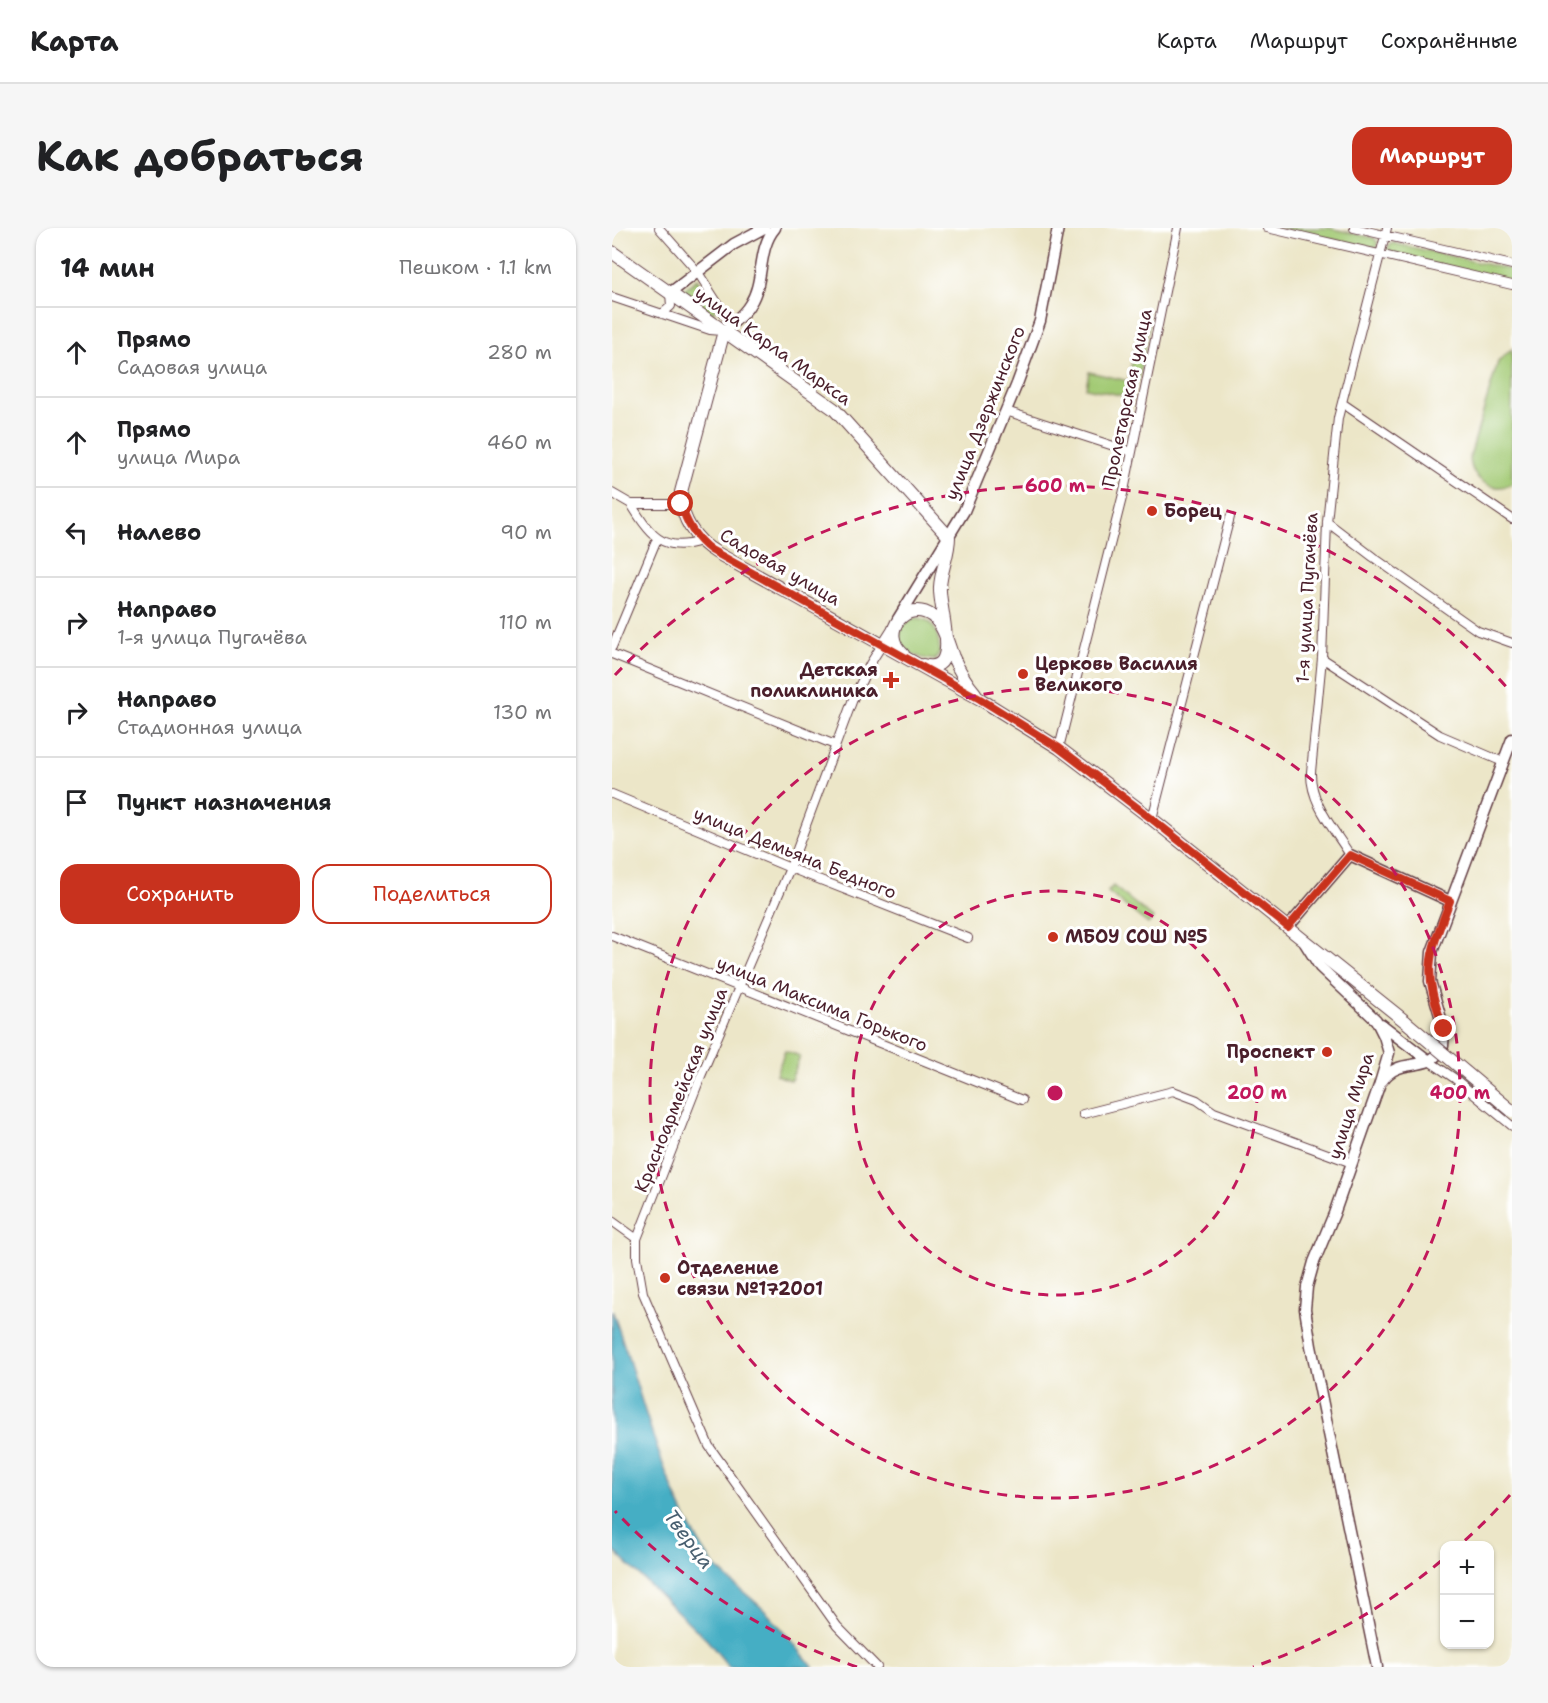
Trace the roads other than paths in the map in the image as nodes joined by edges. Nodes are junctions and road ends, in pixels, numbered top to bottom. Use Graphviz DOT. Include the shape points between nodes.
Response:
graph roads {
  1 [pos="659,228"];
  2 [pos="764,228"];
  3 [pos="775,228"];
  4 [pos="1058,228"];
  5 [pos="1178,228"];
  6 [pos="1267,228"];
  7 [pos="1354,228"];
  8 [pos="1386,232"];
  9 [pos="612,252"];
  10 [pos="1381,255"];
  11 [pos="1512,265"];
  12 [pos="697,272"];
  13 [pos="1512,285"];
  14 [pos="670,293"];
  15 [pos="612,297"];
  16 [pos="662,314"];
  17 [pos="727,328"];
  18 [pos="1342,403"];
  19 [pos="1006,411"];
  20 [pos="1132,452"];
  21 [pos="612,493"];
  22 [pos="631,504"];
  23 [pos="681,504"];
  24 [pos="1230,517"];
  25 [pos="1512,519"];
  26 [pos="1327,522"];
  27 [pos="949,537"];
  28 [pos="657,539"];
  29 [pos="700,541"];
  30 [pos="897,621"];
  31 [pos="946,638"];
  32 [pos="1512,643"];
  33 [pos="882,645"];
  34 [pos="612,647"];
  35 [pos="612,654"];
  36 [pos="1322,658"];
  37 [pos="910,660"];
  38 [pos="980,699"];
  39 [pos="1512,739"];
  40 [pos="835,745"];
  41 [pos="1059,748"];
  42 [pos="1503,762"];
  43 [pos="612,794"];
  44 [pos="1152,819"];
  45 [pos="1350,855"];
  46 [pos="790,868"];
  47 [pos="1450,901"];
  48 [pos="1288,927"];
  49 [pos="612,936"];
  50 [pos="968,938"];
  51 [pos="1301,938"];
  52 [pos="739,986"];
  53 [pos="1376,1020"];
  54 [pos="1389,1053"];
  55 [pos="1429,1061"];
  56 [pos="1405,1064"];
  57 [pos="1380,1083"];
  58 [pos="1022,1100"];
  59 [pos="1512,1111"];
  60 [pos="1083,1114"];
  61 [pos="1512,1126"];
  62 [pos="1352,1163"];
  63 [pos="612,1221"];
  64 [pos="637,1239"];
  65 [pos="876,1667"];
  66 [pos="1377,1667"];
  1 -- 12 [label="street, улица Карла Маркса"];
  2 -- 12 [label="street" via="734,244"];
  3 -- 17 [label="street" via="765,246 751,303"];
  4 -- 19 [label="street, улица Дзержинского" via="1037,332"];
  5 -- 20 [label="street, Пролетарская улица"];
  6 -- 10 [label="street"];
  7 -- 8 [label="street"];
  8 -- 10 [label="street, 1-я улица Пугачёва"];
  8 -- 11 [label="street"];
  9 -- 14 [label="main road, улица Карла Маркса"];
  10 -- 13 [label="street"];
  10 -- 18 [label="street, 1-я улица Пугачёва"];
  12 -- 14 [label="street"];
  12 -- 17 [label="street, улица Карла Маркса"];
  14 -- 16 [label="street" via="670,306"];
  14 -- 17 [label="main road, улица Карла Маркса"];
  15 -- 16 [label="street"];
  16 -- 17 [label="street" via="710,330"];
  17 -- 23 [label="main road" via="683,480"];
  17 -- 27 [label="main road, улица Карла Маркса" via="837,412"];
  18 -- 25 [label="street"];
  18 -- 26 [label="street, 1-я улица Пугачёва"];
  19 -- 20 [label="street"];
  19 -- 27 [label="street, улица Дзержинского"];
  20 -- 41 [label="street, Пролетарская улица"];
  21 -- 22 [label="street"];
  22 -- 23 [label="street"];
  22 -- 28 [label="street"];
  23 -- 29 [label="main road, Садовая улица"];
  24 -- 44 [label="street"];
  26 -- 32 [label="street" via="1478,631"];
  26 -- 36 [label="street, 1-я улица Пугачёва"];
  27 -- 30 [label="street, улица Дзержинского"];
  27 -- 31 [label="main road" via="940,586"];
  28 -- 29 [label="street" via="681,545"];
  28 -- 34 [label="street"];
  29 -- 33 [label="main road, Садовая улица"];
  30 -- 31 [label="main road" via="912,612 926,613 936,620"];
  30 -- 33 [label="street, Красноармейская улица"];
  30 -- 37 [label="main road" via="894,642"];
  31 -- 37 [label="main road" via="946,656 939,664 931,667"];
  31 -- 38 [label="main road, улица Мира" via="964,678"];
  33 -- 37 [label="main road, Садовая улица"];
  33 -- 40 [label="street, Красноармейская улица" via="853,699"];
  35 -- 40 [label="street"];
  36 -- 42 [label="street" via="1440,735"];
  36 -- 45 [label="street, 1-я улица Пугачёва" via="1311,785 1319,806"];
  37 -- 38 [label="main road, улица Мира"];
  38 -- 41 [label="main road, улица Мира"];
  39 -- 42 [label="street"];
  40 -- 46 [label="street, Красноармейская улица"];
  41 -- 44 [label="main road, улица Мира"];
  42 -- 47 [label="street"];
  43 -- 46 [label="street, улица Демьяна Бедного"];
  44 -- 48 [label="main road, улица Мира"];
  45 -- 47 [label="street"];
  45 -- 48 [label="street"];
  46 -- 50 [label="street, улица Демьяна Бедного"];
  46 -- 52 [label="street, Красноармейская улица"];
  47 -- 55 [label="street" via="1429,969 1445,1037 1441,1050"];
  48 -- 51 [label="main road, улица Мира"];
  49 -- 52 [label="street, улица Максима Горького"];
  51 -- 53 [label="street, улица Мира" via="1320,967"];
  51 -- 59 [label="main road, bridge"];
  52 -- 58 [label="street, улица Максима Горького"];
  52 -- 64 [label="street, Красноармейская улица"];
  53 -- 54 [label="street, улица Мира"];
  53 -- 55 [label="street"];
  54 -- 56 [label="street" via="1395,1061"];
  54 -- 57 [label="street, улица Мира"];
  55 -- 56 [label="street"];
  55 -- 61 [label="street"];
  56 -- 57 [label="street" via="1390,1071"];
  57 -- 62 [label="street, улица Мира"];
  60 -- 62 [label="street" via="1173,1091 1214,1112"];
  62 -- 66 [label="street, улица Мира" via="1314,1262 1305,1309"];
  63 -- 64 [label="street"];
  64 -- 65 [label="street, Красноармейская улица" via="643,1293 709,1446 837,1626"];
}
